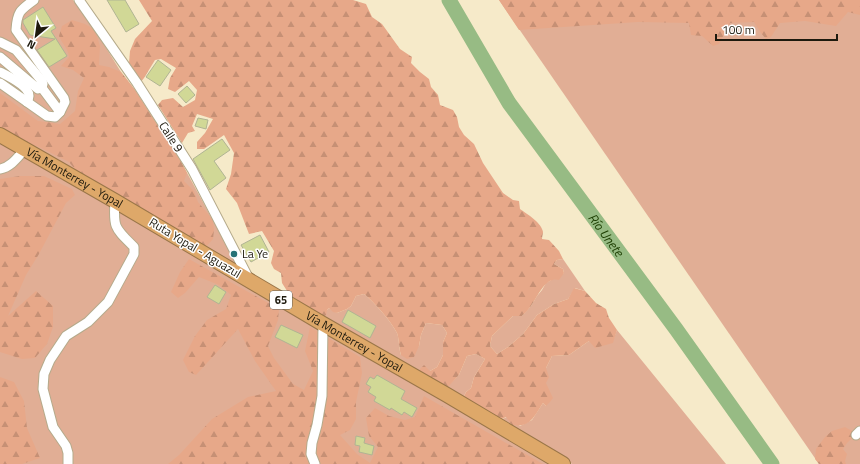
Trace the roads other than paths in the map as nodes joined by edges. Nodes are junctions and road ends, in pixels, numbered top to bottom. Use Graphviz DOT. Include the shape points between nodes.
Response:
graph roads {
  1 [pos="34,0"];
  2 [pos="85,2"];
  3 [pos="0,42"];
  4 [pos="0,57"];
  5 [pos="0,72"];
  6 [pos="0,83"];
  7 [pos="42,88"];
  8 [pos="27,102"];
  9 [pos="60,112"];
  10 [pos="0,135"];
  11 [pos="25,149"];
  12 [pos="0,169"];
  13 [pos="115,200"];
  14 [pos="250,281"];
  15 [pos="323,324"];
  16 [pos="68,464"];
  17 [pos="315,464"];
  18 [pos="563,464"];
  1 -- 9 [label="street" via="19,13 16,30 64,98 65,102"];
  2 -- 14 [label="street, Ruta Yopal - Aguazul" via="192,169"];
  3 -- 7 [label="street" via="16,50 42,81"];
  4 -- 7 [label="street" via="38,89"];
  5 -- 8 [label="street" via="22,84 29,94"];
  6 -- 8 [label="street"];
  7 -- 9 [label="street"];
  8 -- 9 [label="street" via="47,116 55,117"];
  10 -- 11 [label="street, Ruta Yopal - Aguazul"];
  11 -- 12 [label="street" via="12,164"];
  11 -- 13 [label="street, Ruta Yopal - Aguazul"];
  13 -- 14 [label="street, Ruta Yopal - Aguazul"];
  13 -- 16 [label="street" via="116,226 134,247 134,254 108,302 88,322 66,336 44,374 43,389 53,427 66,446"];
  14 -- 15 [label="highway, Vía Monterrey - Yopal / 65"];
  15 -- 17 [label="street" via="322,396 311,454"];
  15 -- 18 [label="highway, Vía Monterrey - Yopal / 65"];
}
